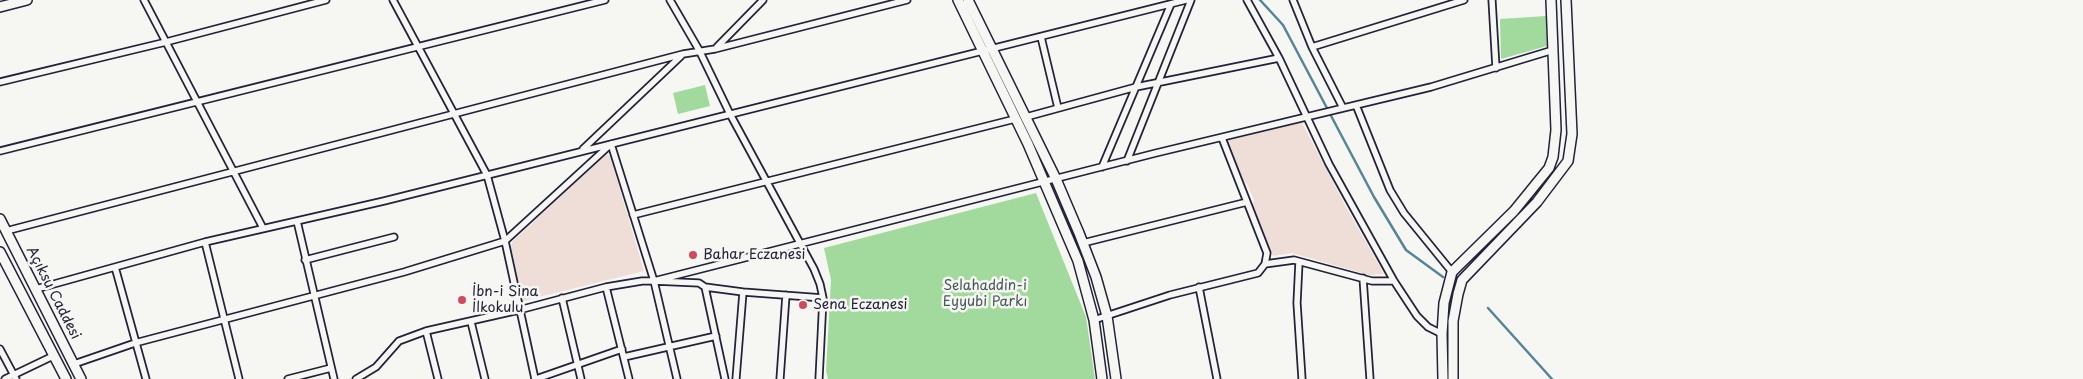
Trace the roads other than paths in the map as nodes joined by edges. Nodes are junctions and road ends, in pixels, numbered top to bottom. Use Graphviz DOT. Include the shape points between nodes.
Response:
graph roads {
  1 [pos="27,0"];
  2 [pos="144,0"];
  3 [pos="326,0"];
  4 [pos="393,0"];
  5 [pos="605,0"];
  6 [pos="670,0"];
  7 [pos="763,0"];
  8 [pos="907,0"];
  9 [pos="958,0"];
  10 [pos="968,0"];
  11 [pos="1186,0"];
  12 [pos="1191,0"];
  13 [pos="1247,0"];
  14 [pos="1292,0"];
  15 [pos="1464,0"];
  16 [pos="1492,0"];
  17 [pos="1551,0"];
  18 [pos="1566,0"];
  19 [pos="1171,4"];
  20 [pos="0,6"];
  21 [pos="1041,37"];
  22 [pos="166,42"];
  23 [pos="1312,47"];
  24 [pos="419,48"];
  25 [pos="716,49"];
  26 [pos="993,49"];
  27 [pos="699,50"];
  28 [pos="982,50"];
  29 [pos="1553,50"];
  30 [pos="683,54"];
  31 [pos="1279,58"];
  32 [pos="1496,68"];
  33 [pos="0,82"];
  34 [pos="1158,82"];
  35 [pos="1136,87"];
  36 [pos="199,103"];
  37 [pos="1356,105"];
  38 [pos="1058,108"];
  39 [pos="1340,109"];
  40 [pos="730,114"];
  41 [pos="453,115"];
  42 [pos="1305,116"];
  43 [pos="1026,117"];
  44 [pos="1015,119"];
  45 [pos="1222,138"];
  46 [pos="611,144"];
  47 [pos="0,151"];
  48 [pos="582,151"];
  49 [pos="1127,161"];
  50 [pos="1102,167"];
  51 [pos="235,171"];
  52 [pos="487,175"];
  53 [pos="1056,179"];
  54 [pos="767,180"];
  55 [pos="1043,183"];
  56 [pos="1247,202"];
  57 [pos="633,215"];
  58 [pos="0,220"];
  59 [pos="296,221"];
  60 [pos="264,228"];
  61 [pos="6,231"];
  62 [pos="394,237"];
  63 [pos="505,241"];
  64 [pos="206,242"];
  65 [pos="800,244"];
  66 [pos="1083,244"];
  67 [pos="0,252"];
  68 [pos="305,260"];
  69 [pos="1300,262"];
  70 [pos="1265,264"];
  71 [pos="115,267"];
  72 [pos="1452,272"];
  73 [pos="1363,278"];
  74 [pos="654,281"];
  75 [pos="1394,281"];
  76 [pos="705,286"];
  77 [pos="606,287"];
  78 [pos="1199,287"];
  79 [pos="36,289"];
  80 [pos="743,292"];
  81 [pos="786,295"];
  82 [pos="313,296"];
  83 [pos="562,298"];
  84 [pos="823,298"];
  85 [pos="519,310"];
  86 [pos="1107,316"];
  87 [pos="225,319"];
  88 [pos="1094,320"];
  89 [pos="471,322"];
  90 [pos="426,331"];
  91 [pos="1442,334"];
  92 [pos="716,336"];
  93 [pos="135,343"];
  94 [pos="670,346"];
  95 [pos="0,349"];
  96 [pos="622,349"];
  97 [pos="53,356"];
  98 [pos="624,357"];
  99 [pos="74,364"];
  100 [pos="577,364"];
  101 [pos="331,368"];
  102 [pos="15,377"];
  103 [pos="359,378"];
  104 [pos="6,379"];
  105 [pos="66,379"];
  106 [pos="82,379"];
  107 [pos="146,379"];
  108 [pos="239,379"];
  109 [pos="288,379"];
  110 [pos="334,379"];
  111 [pos="438,379"];
  112 [pos="485,379"];
  113 [pos="536,379"];
  114 [pos="581,379"];
  115 [pos="629,379"];
  116 [pos="678,379"];
  117 [pos="726,379"];
  118 [pos="736,379"];
  119 [pos="780,379"];
  120 [pos="819,379"];
  121 [pos="1102,379"];
  122 [pos="1116,379"];
  123 [pos="1217,379"];
  124 [pos="1302,379"];
  125 [pos="1370,379"];
  126 [pos="1443,379"];
  127 [pos="1452,379"];
  1 -- 20 [label="main road"];
  2 -- 22 [label="street"];
  3 -- 22 [label="street"];
  4 -- 24 [label="street"];
  5 -- 24 [label="street"];
  6 -- 27 [label="street"];
  7 -- 25 [label="street"];
  8 -- 25 [label="street"];
  9 -- 28 [label="main road"];
  10 -- 26 [label="main road"];
  11 -- 19 [label="street"];
  12 -- 34 [label="street"];
  13 -- 31 [label="street"];
  14 -- 23 [label="street"];
  15 -- 23 [label="street"];
  16 -- 32 [label="street"];
  17 -- 29 [label="main road"];
  18 -- 127 [label="main road" via="1572,134 1568,161 1537,202 1462,280 1453,321"];
  19 -- 21 [label="street"];
  19 -- 35 [label="street"];
  21 -- 26 [label="street"];
  21 -- 38 [label="street"];
  22 -- 33 [label="street"];
  22 -- 36 [label="street"];
  23 -- 39 [label="street"];
  24 -- 36 [label="street"];
  24 -- 41 [label="street"];
  25 -- 27 [label="street"];
  26 -- 28 [label="street"];
  26 -- 43 [label="main road"];
  27 -- 30 [label="street"];
  27 -- 40 [label="street"];
  28 -- 40 [label="street"];
  28 -- 44 [label="main road"];
  29 -- 32 [label="street"];
  29 -- 72 [label="main road" via="1556,145 1549,168 1514,211"];
  30 -- 41 [label="street"];
  30 -- 48 [label="street"];
  31 -- 34 [label="street"];
  31 -- 42 [label="street"];
  32 -- 37 [label="street"];
  34 -- 35 [label="street"];
  34 -- 49 [label="street"];
  35 -- 38 [label="street"];
  35 -- 50 [label="street"];
  36 -- 47 [label="street"];
  36 -- 51 [label="street"];
  37 -- 39 [label="street"];
  37 -- 72 [label="street" via="1390,190 1404,213"];
  38 -- 43 [label="street"];
  39 -- 42 [label="street"];
  40 -- 46 [label="street"];
  40 -- 54 [label="street"];
  41 -- 51 [label="street"];
  41 -- 52 [label="street"];
  42 -- 45 [label="street"];
  42 -- 75 [label="street"];
  43 -- 53 [label="main road"];
  44 -- 54 [label="street"];
  44 -- 55 [label="main road"];
  45 -- 49 [label="street"];
  45 -- 56 [label="street"];
  46 -- 48 [label="street"];
  46 -- 57 [label="street"];
  46 -- 63 [label="street"];
  48 -- 52 [label="street"];
  49 -- 50 [label="street"];
  50 -- 53 [label="street"];
  51 -- 60 [label="street"];
  51 -- 61 [label="street"];
  52 -- 59 [label="street"];
  52 -- 63 [label="street"];
  53 -- 55 [label="street"];
  53 -- 66 [label="main road"];
  54 -- 57 [label="street"];
  54 -- 65 [label="street"];
  55 -- 65 [label="street"];
  55 -- 88 [label="main road" via="1078,261"];
  56 -- 66 [label="street"];
  56 -- 70 [label="street" via="1267,254"];
  57 -- 74 [label="street"];
  58 -- 61 [label="main road, Açıksu Caddesi"];
  59 -- 60 [label="street"];
  59 -- 68 [label="street"];
  60 -- 64 [label="street"];
  61 -- 79 [label="main road, Açıksu Caddesi"];
  62 -- 68 [label="street"];
  63 -- 82 [label="street"];
  63 -- 85 [label="street"];
  64 -- 71 [label="street"];
  64 -- 87 [label="street"];
  65 -- 74 [label="street"];
  65 -- 84 [label="street" via="814,269"];
  66 -- 86 [label="main road"];
  67 -- 97 [label="main road, Açıksu Caddesi"];
  68 -- 82 [label="street"];
  69 -- 70 [label="street"];
  69 -- 73 [label="street"];
  69 -- 124 [label="street" via="1297,303"];
  70 -- 78 [label="street" via="1258,274"];
  71 -- 79 [label="street"];
  71 -- 93 [label="street"];
  72 -- 91 [label="main road" via="1444,302"];
  73 -- 75 [label="street"];
  73 -- 125 [label="street"];
  74 -- 76 [label="street"];
  74 -- 77 [label="street"];
  74 -- 94 [label="street"];
  75 -- 91 [label="street" via="1417,316"];
  76 -- 80 [label="street"];
  76 -- 92 [label="street"];
  77 -- 83 [label="street"];
  77 -- 96 [label="street"];
  78 -- 86 [label="street"];
  78 -- 123 [label="street"];
  79 -- 99 [label="main road, Açıksu Caddesi"];
  80 -- 81 [label="street"];
  80 -- 118 [label="street"];
  81 -- 84 [label="street"];
  81 -- 119 [label="street"];
  82 -- 87 [label="street"];
  82 -- 101 [label="street"];
  83 -- 85 [label="street"];
  83 -- 100 [label="street"];
  84 -- 120 [label="street"];
  85 -- 89 [label="street"];
  85 -- 113 [label="street"];
  86 -- 88 [label="street"];
  86 -- 122 [label="main road"];
  87 -- 93 [label="street"];
  87 -- 108 [label="street"];
  88 -- 121 [label="main road"];
  89 -- 90 [label="street"];
  89 -- 112 [label="street"];
  90 -- 103 [label="street" via="399,341 376,368"];
  90 -- 111 [label="street"];
  91 -- 126 [label="main road"];
  92 -- 94 [label="street"];
  92 -- 117 [label="street"];
  93 -- 99 [label="street"];
  93 -- 107 [label="street"];
  94 -- 98 [label="street"];
  94 -- 116 [label="street"];
  95 -- 102 [label="street"];
  96 -- 98 [label="street"];
  96 -- 100 [label="street"];
  97 -- 102 [label="street"];
  97 -- 105 [label="main road, Açıksu Caddesi"];
  98 -- 115 [label="street"];
  99 -- 106 [label="main road, Açıksu Caddesi"];
  100 -- 113 [label="street"];
  100 -- 114 [label="street"];
  101 -- 109 [label="street"];
  101 -- 110 [label="street"];
  102 -- 104 [label="street"];
}
